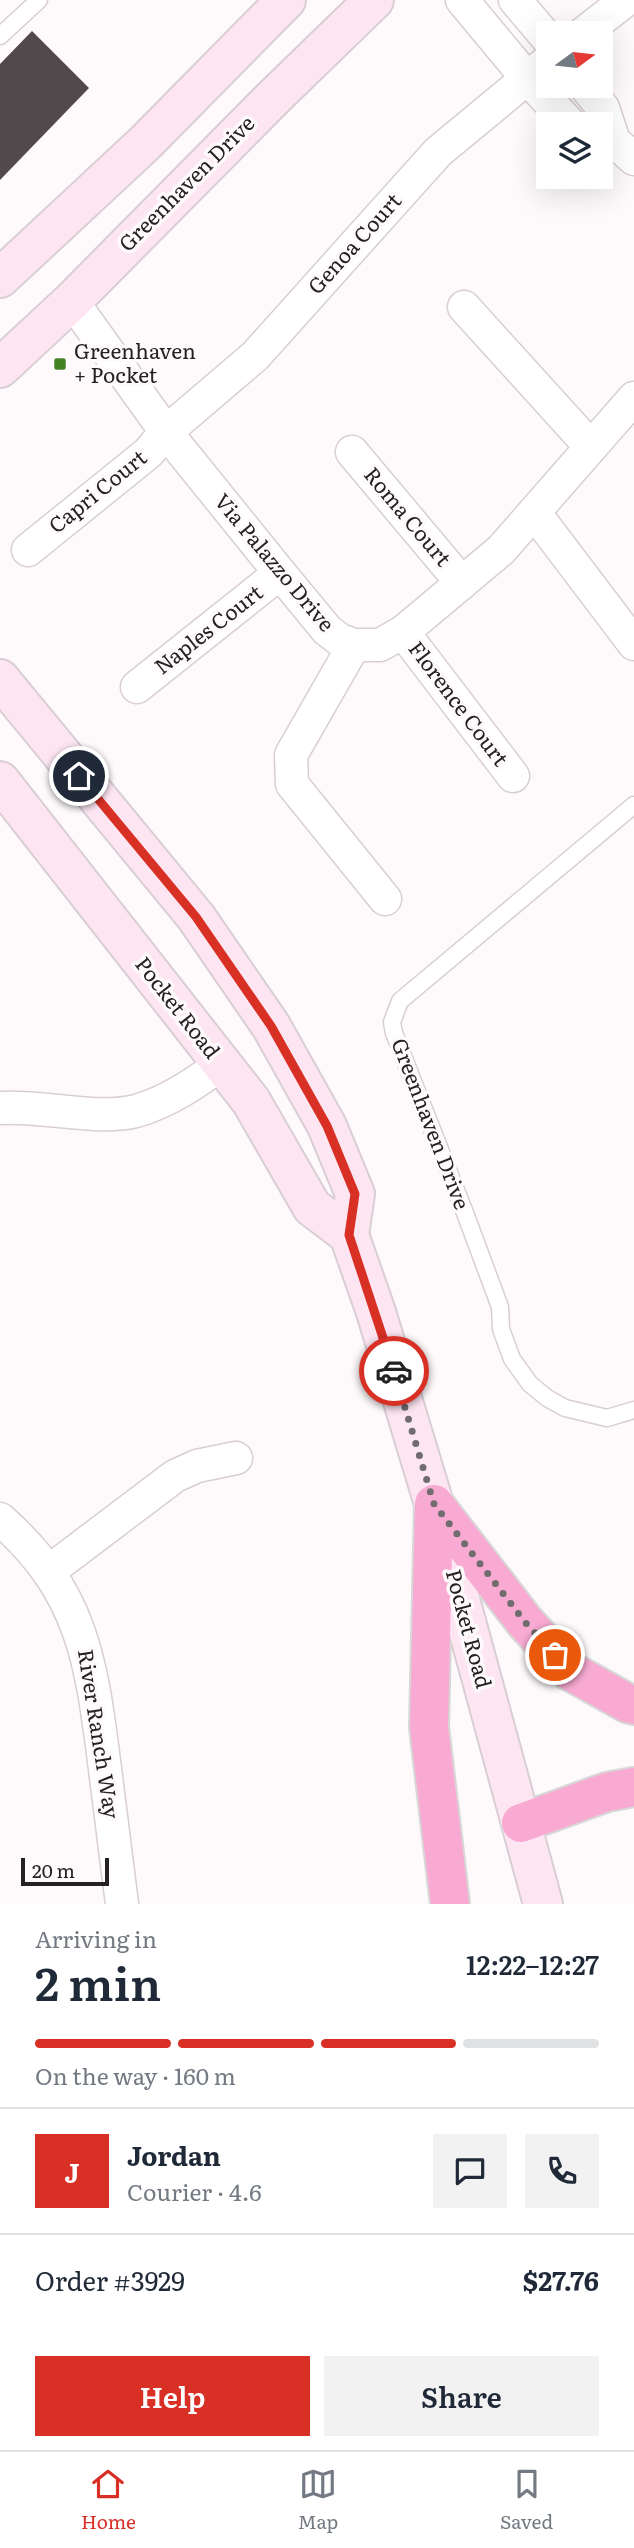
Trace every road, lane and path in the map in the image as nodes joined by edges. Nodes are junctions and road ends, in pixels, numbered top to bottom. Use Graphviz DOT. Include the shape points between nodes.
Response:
graph roads {
  1 [pos="38,0"];
  2 [pos="286,0"];
  3 [pos="374,0"];
  4 [pos="462,0"];
  5 [pos="515,0"];
  6 [pos="626,0"];
  7 [pos="599,21"];
  8 [pos="536,24"];
  9 [pos="0,36"];
  10 [pos="536,68"];
  11 [pos="536,70"];
  12 [pos="595,98"];
  13 [pos="616,146"];
  14 [pos="0,278"];
  15 [pos="72,301"];
  16 [pos="464,307"];
  17 [pos="0,368"];
  18 [pos="634,398"];
  19 [pos="166,432"];
  20 [pos="591,447"];
  21 [pos="352,452"];
  22 [pos="534,512"];
  23 [pos="28,550"];
  24 [pos="280,573"];
  25 [pos="462,583"];
  26 [pos="403,632"];
  27 [pos="354,645"];
  28 [pos="634,645"];
  29 [pos="0,679"];
  30 [pos="137,687"];
  31 [pos="513,776"];
  32 [pos="0,781"];
  33 [pos="634,806"];
  34 [pos="385,899"];
  35 [pos="222,1064"];
  36 [pos="0,1108"];
  37 [pos="349,1235"];
  38 [pos="634,1410"];
  39 [pos="236,1458"];
  40 [pos="434,1504"];
  41 [pos="0,1519"];
  42 [pos="48,1572"];
  43 [pos="634,1705"];
  44 [pos="634,1787"];
  45 [pos="521,1823"];
  46 [pos="122,1904"];
  47 [pos="450,1904"];
  48 [pos="543,1904"];
  1 -- 9 [label="lane"];
  2 -- 14 [label="main road" via="145,143"];
  3 -- 15 [label="main road, Greenhaven Drive"];
  4 -- 10 [label="street"];
  5 -- 8 [label="street"];
  6 -- 7 [label="street"];
  11 -- 19 [label="street, Genoa Court" via="438,152 255,356"];
  12 -- 13 [label="street"];
  15 -- 17 [label="main road, Greenhaven Drive"];
  15 -- 19 [label="street, Via Palazzo Drive"];
  16 -- 20 [label="street"];
  18 -- 20 [label="street, Via Palazzo Drive"];
  19 -- 23 [label="street, Capri Court" via="148,453"];
  19 -- 24 [label="street, Via Palazzo Drive"];
  20 -- 22 [label="street, Via Palazzo Drive"];
  21 -- 25 [label="street, Roma Court"];
  22 -- 25 [label="street, Via Palazzo Drive"];
  22 -- 28 [label="street"];
  24 -- 27 [label="street, Via Palazzo Drive" via="327,630"];
  24 -- 30 [label="street, Naples Court"];
  25 -- 26 [label="street, Via Palazzo Drive"];
  26 -- 27 [label="street, Via Palazzo Drive" via="380,645"];
  26 -- 31 [label="street, Florence Court"];
  27 -- 34 [label="street" via="291,755 292,784"];
  29 -- 37 [label="main road, Pocket Road" via="196,917 271,1026 327,1126 355,1194"];
  32 -- 35 [label="main road, Pocket Road"];
  33 -- 38 [label="lane, Greenhaven Drive" via="400,1001 392,1022 500,1307 501,1329 512,1359 530,1384 565,1408 607,1418"];
  35 -- 36 [label="street" via="184,1090 133,1112"];
  35 -- 37 [label="main road, Pocket Road" via="251,1101 312,1207"];
  37 -- 40 [label="main road, Pocket Road"];
  39 -- 42 [label="street" via="175,1475"];
  40 -- 43 [label="highway" via="525,1622 570,1671"];
  40 -- 45 [label="main road, Pocket Road"];
  40 -- 47 [label="highway" via="429,1727"];
  41 -- 42 [label="street, River Ranch Way"];
  42 -- 46 [label="street, River Ranch Way" via="83,1640 94,1683"];
  44 -- 45 [label="highway"];
  45 -- 48 [label="main road, Pocket Road"];
}
